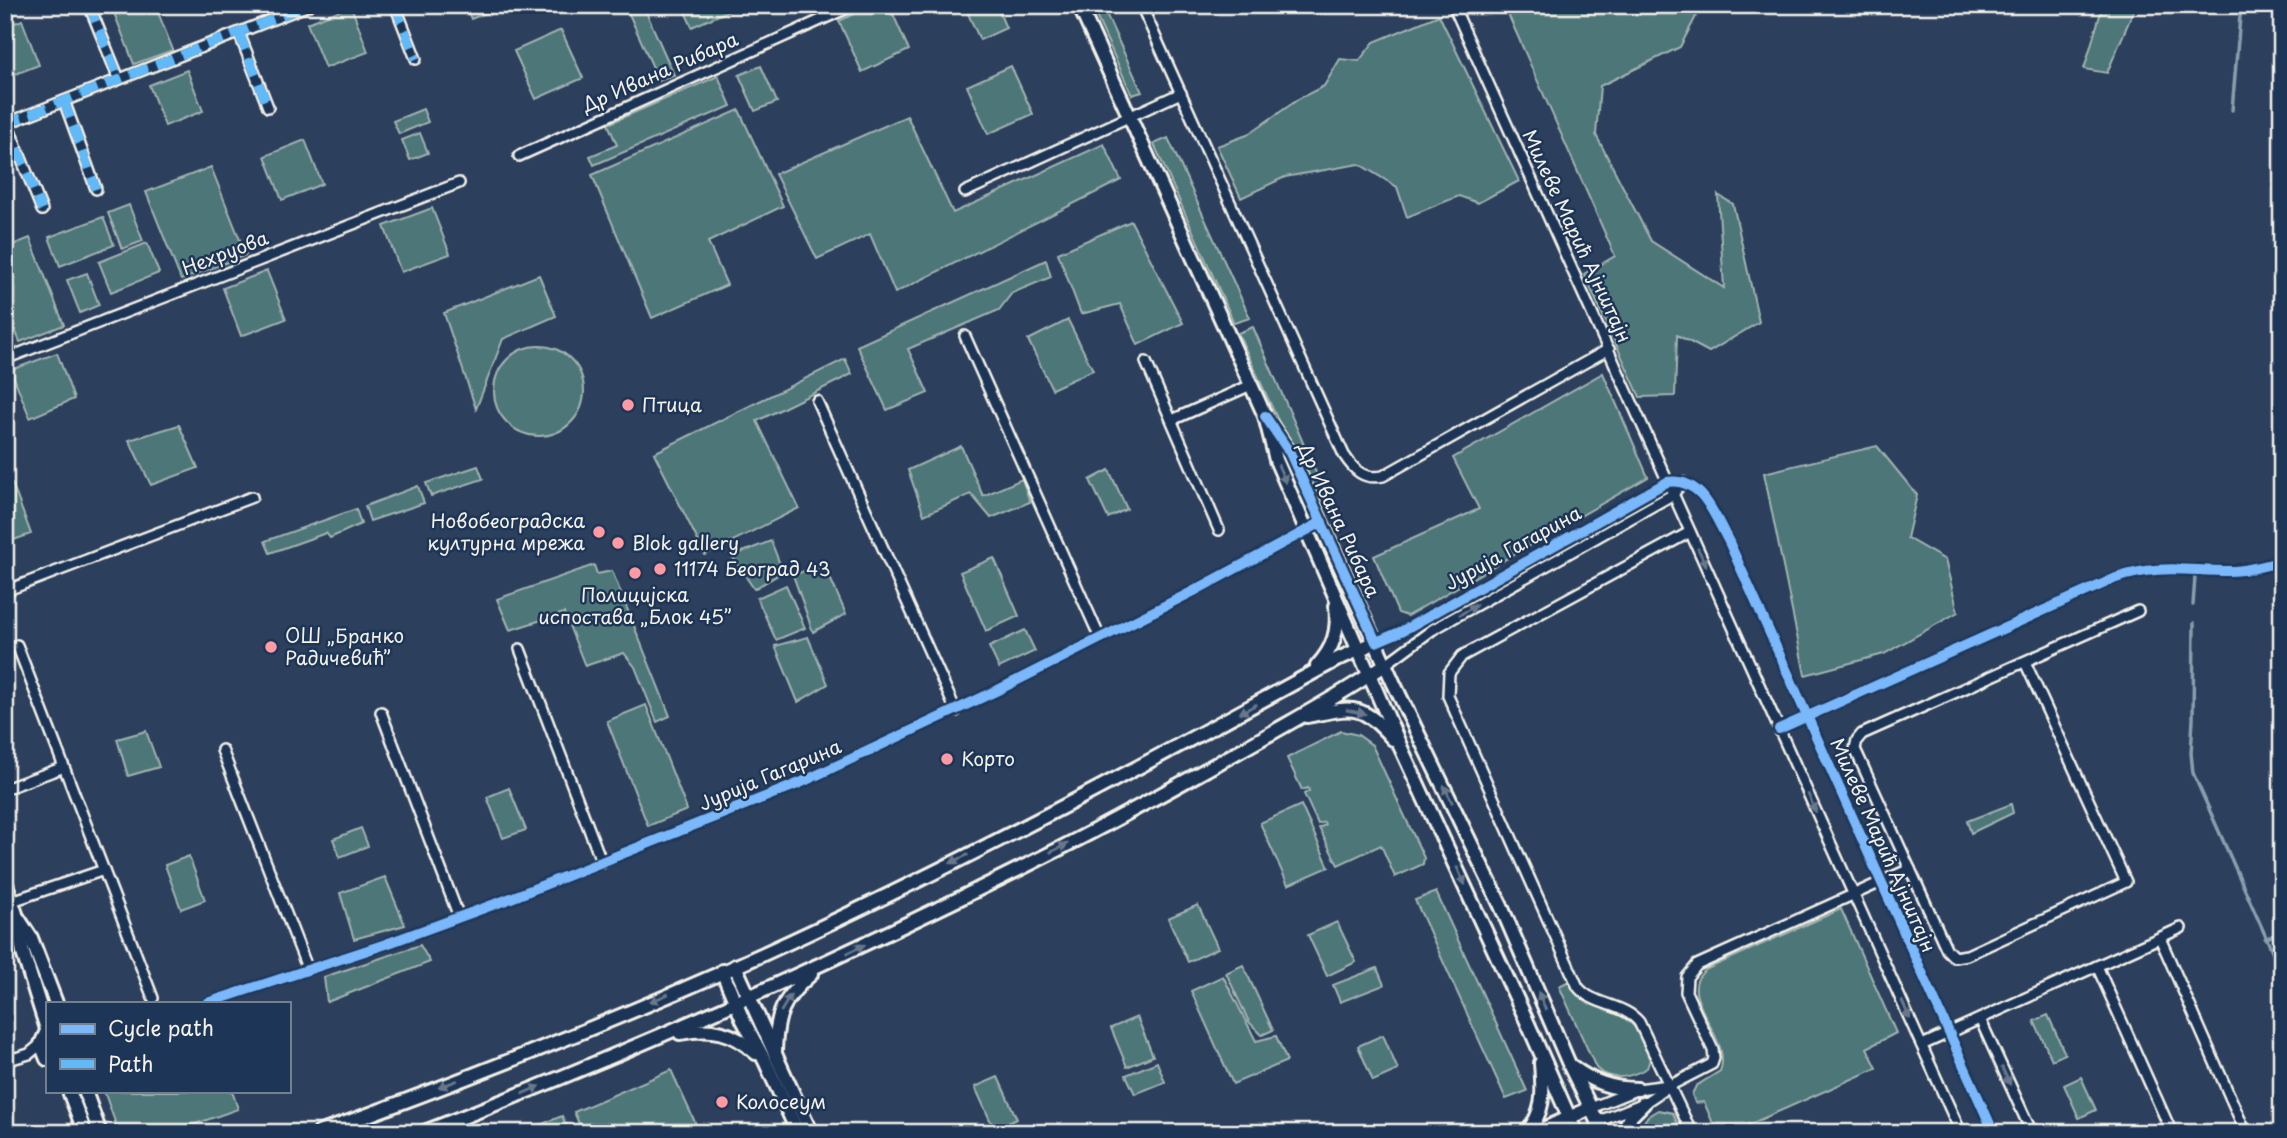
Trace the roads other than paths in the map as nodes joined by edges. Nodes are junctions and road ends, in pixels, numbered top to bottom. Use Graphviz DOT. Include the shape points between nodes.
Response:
graph roads {
  1 [pos="89,5"];
  2 [pos="309,5"];
  3 [pos="395,5"];
  4 [pos="854,5"];
  5 [pos="1079,5"];
  6 [pos="1141,5"];
  7 [pos="1453,5"];
  8 [pos="239,33"];
  9 [pos="416,59"];
  10 [pos="119,79"];
  11 [pos="1181,93"];
  12 [pos="64,101"];
  13 [pos="268,107"];
  14 [pos="1129,117"];
  15 [pos="6,124"];
  16 [pos="519,156"];
  17 [pos="459,183"];
  18 [pos="96,189"];
  19 [pos="965,192"];
  20 [pos="42,210"];
  21 [pos="965,336"];
  22 [pos="1609,349"];
  23 [pos="5,359"];
  24 [pos="1146,362"];
  25 [pos="1251,385"];
  26 [pos="817,401"];
  27 [pos="1265,416"];
  28 [pos="1172,420"];
  29 [pos="1667,482"];
  30 [pos="1684,482"];
  31 [pos="1672,495"];
  32 [pos="252,497"];
  33 [pos="1322,522"];
  34 [pos="1219,530"];
  35 [pos="1307,530"];
  36 [pos="1690,532"];
  37 [pos="2282,561"];
  38 [pos="1332,588"];
  39 [pos="5,591"];
  40 [pos="2138,611"];
  41 [pos="1100,638"];
  42 [pos="1376,642"];
  43 [pos="17,645"];
  44 [pos="520,649"];
  45 [pos="1359,649"];
  46 [pos="2025,662"];
  47 [pos="1386,664"];
  48 [pos="1307,676"];
  49 [pos="1370,676"];
  50 [pos="956,711"];
  51 [pos="381,712"];
  52 [pos="1806,716"];
  53 [pos="1297,719"];
  54 [pos="1779,729"];
  55 [pos="1401,748"];
  56 [pos="222,750"];
  57 [pos="64,767"];
  58 [pos="5,789"];
  59 [pos="602,863"];
  60 [pos="1910,869"];
  61 [pos="104,870"];
  62 [pos="5,881"];
  63 [pos="1880,882"];
  64 [pos="1853,894"];
  65 [pos="12,901"];
  66 [pos="16,914"];
  67 [pos="459,917"];
  68 [pos="2181,928"];
  69 [pos="2160,938"];
  70 [pos="825,964"];
  71 [pos="735,966"];
  72 [pos="2097,966"];
  73 [pos="307,970"];
  74 [pos="722,971"];
  75 [pos="153,998"];
  76 [pos="749,998"];
  77 [pos="56,1002"];
  78 [pos="210,1002"];
  79 [pos="735,1004"];
  80 [pos="1980,1019"];
  81 [pos="46,1027"];
  82 [pos="46,1032"];
  83 [pos="1949,1033"];
  84 [pos="662,1036"];
  85 [pos="41,1044"];
  86 [pos="1922,1045"];
  87 [pos="1540,1053"];
  88 [pos="29,1054"];
  89 [pos="46,1056"];
  90 [pos="770,1058"];
  91 [pos="46,1059"];
  92 [pos="5,1061"];
  93 [pos="1569,1064"];
  94 [pos="1671,1085"];
  95 [pos="1638,1089"];
  96 [pos="69,1092"];
  97 [pos="85,1092"];
  98 [pos="1644,1103"];
  99 [pos="1591,1108"];
  100 [pos="1569,1118"];
  101 [pos="1600,1127"];
  102 [pos="1574,1132"];
  103 [pos="85,1133"];
  104 [pos="100,1133"];
  105 [pos="318,1133"];
  106 [pos="422,1133"];
  107 [pos="798,1133"];
  108 [pos="811,1133"];
  109 [pos="1526,1133"];
  110 [pos="1535,1133"];
  111 [pos="1623,1133"];
  112 [pos="1692,1133"];
  113 [pos="1961,1133"];
  114 [pos="1994,1133"];
  115 [pos="2032,1133"];
  116 [pos="2172,1133"];
  117 [pos="2246,1133"];
  1 -- 10 [label="street"];
  2 -- 8 [label="street"];
  3 -- 9 [label="street"];
  4 -- 16 [label="street, Др Ивана Рибара"];
  5 -- 14 [label="main road, Др Ивана Рибара"];
  6 -- 11 [label="street, Др Ивана Рибара"];
  7 -- 22 [label="street, Милеве Марић Ајнштајн"];
  8 -- 10 [label="street"];
  8 -- 13 [label="street"];
  10 -- 12 [label="street"];
  11 -- 14 [label="street"];
  11 -- 22 [label="street, Др Ивана Рибара" via="1344,455 1360,474 1383,476"];
  12 -- 15 [label="street"];
  12 -- 18 [label="street"];
  14 -- 19 [label="street"];
  14 -- 25 [label="main road, Др Ивана Рибара"];
  15 -- 20 [label="street"];
  17 -- 23 [label="street, Нехруова"];
  21 -- 41 [label="street"];
  22 -- 29 [label="street, Милеве Марић Ајнштајн"];
  24 -- 28 [label="street"];
  25 -- 27 [label="main road, Др Ивана Рибара"];
  25 -- 28 [label="street"];
  26 -- 50 [label="street"];
  27 -- 33 [label="main road, Др Ивана Рибара" via="1290,453"];
  27 -- 35 [label="main road, Др Ивана Рибара, one-way" via="1276,460"];
  28 -- 34 [label="street"];
  29 -- 30 [label="street"];
  29 -- 31 [label="street, Милеве Марић Ајнштајн"];
  29 -- 42 [label="street, Јурија Гагарина"];
  30 -- 31 [label="street, Јурија Гагарина"];
  30 -- 52 [label="street, Милеве Марић Ајнштајн" via="1699,491 1720,526"];
  31 -- 36 [label="street, Милеве Марић Ајнштајн"];
  47 -- 31 [label="street, Јурија Гагарина, one-way" via="1432,630"];
  32 -- 39 [label="street"];
  33 -- 35 [label="street, Јурија Гагарина"];
  33 -- 42 [label="main road, Др Ивана Рибара"];
  35 -- 38 [label="main road, Др Ивана Рибара"];
  35 -- 41 [label="street, Јурија Гагарина"];
  36 -- 54 [label="street, Милеве Марић Ајнштајн, one-way"];
  36 -- 94 [label="street" via="1462,656 1452,667 1447,689 1578,987 1635,1018"];
  37 -- 52 [label="street" via="2230,571 2175,568 2133,573"];
  38 -- 45 [label="main road, Др Ивана Рибара"];
  38 -- 48 [label="main road" via="1337,618 1333,645"];
  40 -- 46 [label="street, Милеве Марић Ајнштајн"];
  41 -- 50 [label="street, Јурија Гагарина"];
  42 -- 45 [label="main road, Јурија Гагарина"];
  42 -- 47 [label="main road, Др Ивана Рибара"];
  43 -- 57 [label="street"];
  44 -- 59 [label="street"];
  45 -- 48 [label="main road, Јурија Гагарина"];
  45 -- 49 [label="main road, Др Ивана Рибара"];
  46 -- 60 [label="street, Милеве Марић Ајнштајн" via="1857,740 1855,749"];
  46 -- 60 [label="street, Милеве Марић Ајнштајн" via="2126,882 1954,957"];
  47 -- 49 [label="main road, Јурија Гагарина"];
  93 -- 47 [label="main road, Др Ивана Рибара, one-way"];
  48 -- 71 [label="main road, Јурија Гагарина, one-way" via="1029,824"];
  49 -- 53 [label="main road, Јурија Гагарина"];
  49 -- 55 [label="main road, Др Ивана Рибара"];
  50 -- 59 [label="street, Јурија Гагарина" via="800,783"];
  51 -- 67 [label="street"];
  52 -- 54 [label="street"];
  52 -- 63 [label="street, Милеве Марић Ајнштајн"];
  53 -- 55 [label="main road, one-way" via="1358,710 1374,718"];
  70 -- 53 [label="main road, Јурија Гагарина, one-way" via="1112,822"];
  54 -- 64 [label="street, Милеве Марић Ајнштајн, one-way"];
  55 -- 87 [label="main road, Др Ивана Рибара, one-way"];
  56 -- 73 [label="street"];
  57 -- 58 [label="street"];
  57 -- 61 [label="street"];
  59 -- 67 [label="street, Јурија Гагарина"];
  60 -- 63 [label="street"];
  61 -- 65 [label="street"];
  61 -- 75 [label="street"];
  62 -- 65 [label="main road"];
  63 -- 64 [label="street"];
  63 -- 83 [label="street, Милеве Марић Ајнштајн"];
  64 -- 86 [label="street, Милеве Марић Ајнштајн, one-way"];
  64 -- 94 [label="street, Др Ивана Рибара" via="1691,971 1686,992 1714,1058 1706,1069"];
  65 -- 66 [label="main road"];
  66 -- 77 [label="main road" via="31,937"];
  66 -- 81 [label="main road" via="19,939"];
  67 -- 73 [label="street, Јурија Гагарина"];
  68 -- 69 [label="street"];
  69 -- 72 [label="street"];
  69 -- 117 [label="street"];
  70 -- 76 [label="main road, Јурија Гагарина"];
  90 -- 70 [label="main road, one-way" via="784,1002"];
  71 -- 74 [label="main road, Јурија Гагарина"];
  71 -- 76 [label="main road"];
  72 -- 80 [label="street"];
  72 -- 116 [label="street"];
  73 -- 78 [label="street, Јурија Гагарина"];
  74 -- 79 [label="main road"];
  74 -- 105 [label="main road, Јурија Гагарина, one-way" via="565,1038"];
  76 -- 79 [label="main road, Јурија Гагарина"];
  76 -- 90 [label="main road"];
  79 -- 84 [label="main road, Јурија Гагарина"];
  79 -- 90 [label="main road"];
  80 -- 83 [label="street"];
  80 -- 115 [label="street, one-way"];
  82 -- 85 [label="main road"];
  83 -- 86 [label="street"];
  83 -- 114 [label="street, Милеве Марић Ајнштајн"];
  84 -- 90 [label="main road" via="701,1030 727,1034"];
  106 -- 84 [label="main road, Јурија Гагарина, one-way"];
  85 -- 88 [label="street"];
  85 -- 89 [label="main road"];
  86 -- 113 [label="street, Милеве Марић Ајнштајн"];
  87 -- 100 [label="main road, Др Ивана Рибара"];
  87 -- 109 [label="main road" via="1543,1102 1539,1117"];
  88 -- 91 [label="street"];
  88 -- 92 [label="street"];
  90 -- 107 [label="main road"];
  90 -- 108 [label="main road"];
  93 -- 95 [label="main road" via="1597,1083"];
  93 -- 99 [label="main road, Др Ивана Рибара"];
  94 -- 95 [label="street, Др Ивана Рибара"];
  94 -- 98 [label="street, Др Ивана Рибара"];
  94 -- 112 [label="street"];
  95 -- 99 [label="street, Др Ивана Рибара"];
  96 -- 103 [label="main road"];
  97 -- 104 [label="main road"];
  98 -- 101 [label="street, Др Ивана Рибара"];
  98 -- 111 [label="main road"];
  99 -- 100 [label="main road, Др Ивана Рибара"];
  99 -- 101 [label="main road, Др Ивана Рибара"];
  100 -- 102 [label="main road, Др Ивана Рибара"];
  100 -- 110 [label="main road"];
  101 -- 102 [label="main road, Др Ивана Рибара"];
}
